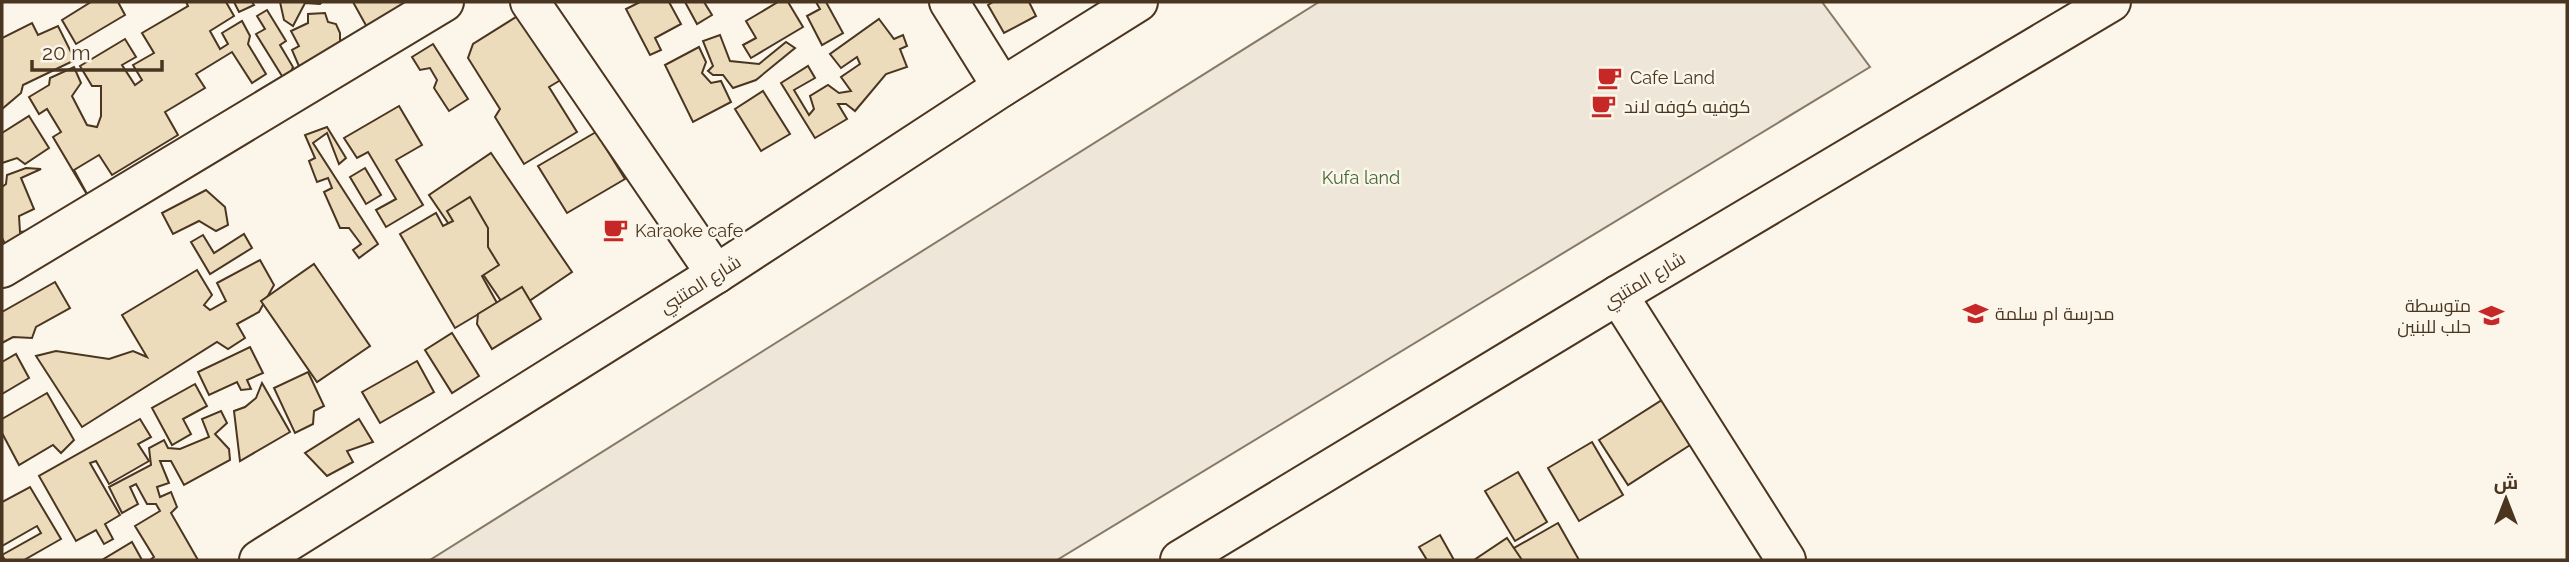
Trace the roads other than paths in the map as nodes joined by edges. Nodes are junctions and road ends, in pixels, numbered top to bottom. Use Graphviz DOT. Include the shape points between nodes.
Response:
graph roads {
  1 [pos="444,2"];
  2 [pos="530,2"];
  3 [pos="949,2"];
  4 [pos="1138,2"];
  5 [pos="2111,2"];
  6 [pos="1002,87"];
  7 [pos="2,268"];
  8 [pos="716,274"];
  9 [pos="1618,295"];
  10 [pos="259,560"];
  11 [pos="1180,560"];
  12 [pos="1786,560"];
  1 -- 7 [label="street"];
  2 -- 8 [label="street"];
  3 -- 6 [label="street"];
  4 -- 6 [label="street, شارع المتنبي"];
  5 -- 9 [label="street, شارع المتنبي"];
  6 -- 8 [label="street, شارع المتنبي"];
  8 -- 10 [label="street, شارع المتنبي"];
  9 -- 11 [label="street, شارع المتنبي"];
  9 -- 12 [label="street"];
}
